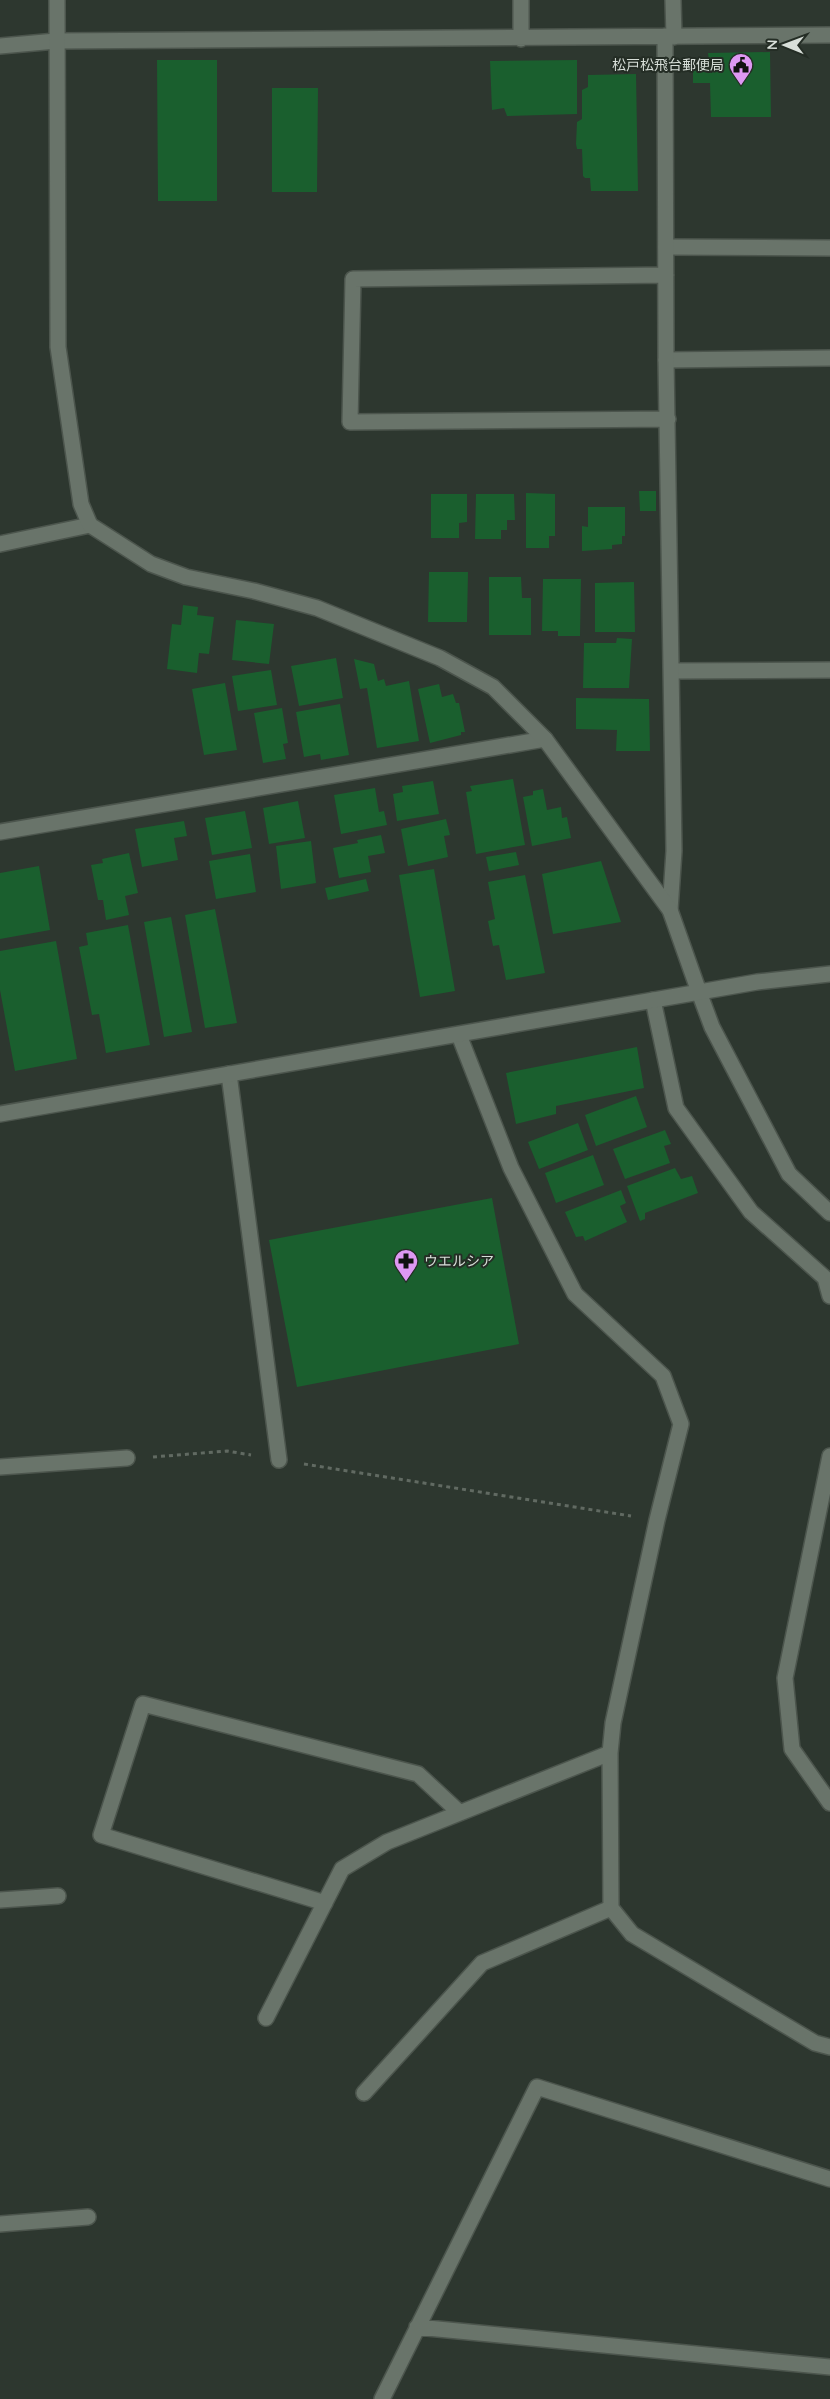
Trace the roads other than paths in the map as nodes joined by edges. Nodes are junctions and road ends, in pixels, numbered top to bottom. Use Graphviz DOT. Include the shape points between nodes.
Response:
graph roads {
  1 [pos="57,0"];
  2 [pos="521,0"];
  3 [pos="673,0"];
  4 [pos="830,35"];
  5 [pos="669,36"];
  6 [pos="521,39"];
  7 [pos="56,41"];
  8 [pos="0,46"];
  9 [pos="666,247"];
  10 [pos="830,248"];
  11 [pos="666,275"];
  12 [pos="830,358"];
  13 [pos="666,360"];
  14 [pos="668,418"];
  15 [pos="90,525"];
  16 [pos="0,544"];
  17 [pos="830,670"];
  18 [pos="672,671"];
  19 [pos="545,739"];
  20 [pos="0,832"];
  21 [pos="670,910"];
  22 [pos="830,974"];
  23 [pos="699,992"];
  24 [pos="652,1000"];
  25 [pos="460,1035"];
  26 [pos="229,1074"];
  27 [pos="0,1114"];
  28 [pos="830,1213"];
  29 [pos="830,1296"];
  30 [pos="830,1456"];
  31 [pos="127,1458"];
  32 [pos="279,1460"];
  33 [pos="0,1467"];
  34 [pos="610,1753"];
  35 [pos="830,1803"];
  36 [pos="460,1813"];
  37 [pos="58,1896"];
  38 [pos="0,1900"];
  39 [pos="325,1903"];
  40 [pos="611,1908"];
  41 [pos="266,2018"];
  42 [pos="830,2047"];
  43 [pos="364,2093"];
  44 [pos="830,2179"];
  45 [pos="88,2217"];
  46 [pos="0,2224"];
  47 [pos="417,2327"];
  48 [pos="830,2367"];
  49 [pos="382,2399"];
  1 -- 7 [label="street"];
  2 -- 6 [label="street"];
  3 -- 5 [label="street"];
  4 -- 5 [label="street"];
  5 -- 6 [label="street"];
  5 -- 9 [label="street"];
  6 -- 7 [label="street"];
  7 -- 8 [label="street"];
  7 -- 15 [label="street" via="58,347 81,504"];
  9 -- 10 [label="street"];
  9 -- 11 [label="street"];
  11 -- 13 [label="street"];
  11 -- 14 [label="street" via="353,279 350,422"];
  12 -- 13 [label="street"];
  13 -- 14 [label="street"];
  14 -- 18 [label="street"];
  15 -- 16 [label="street"];
  15 -- 19 [label="street" via="151,564 186,577 317,608 440,658 493,687"];
  17 -- 18 [label="street"];
  18 -- 21 [label="street" via="674,852"];
  19 -- 20 [label="street"];
  19 -- 21 [label="street"];
  21 -- 23 [label="street"];
  22 -- 23 [label="street"];
  23 -- 24 [label="street"];
  23 -- 28 [label="street" via="712,1027 789,1174"];
  24 -- 25 [label="street"];
  24 -- 29 [label="street" via="676,1108 751,1212 825,1278"];
  25 -- 26 [label="street"];
  25 -- 34 [label="street" via="510,1168 575,1294 663,1376 681,1424 613,1723"];
  26 -- 27 [label="street"];
  26 -- 32 [label="street"];
  30 -- 35 [label="street" via="785,1678 792,1748"];
  31 -- 33 [label="street"];
  34 -- 36 [label="street"];
  34 -- 40 [label="street"];
  36 -- 39 [label="street" via="387,1842 342,1869"];
  36 -- 39 [label="street" via="418,1774 143,1704 101,1835"];
  37 -- 38 [label="street"];
  39 -- 41 [label="street"];
  40 -- 42 [label="street" via="632,1934 815,2043"];
  40 -- 43 [label="street" via="482,1963"];
  44 -- 47 [label="street" via="537,2087"];
  45 -- 46 [label="street"];
  47 -- 48 [label="street"];
  47 -- 49 [label="street"];
}
